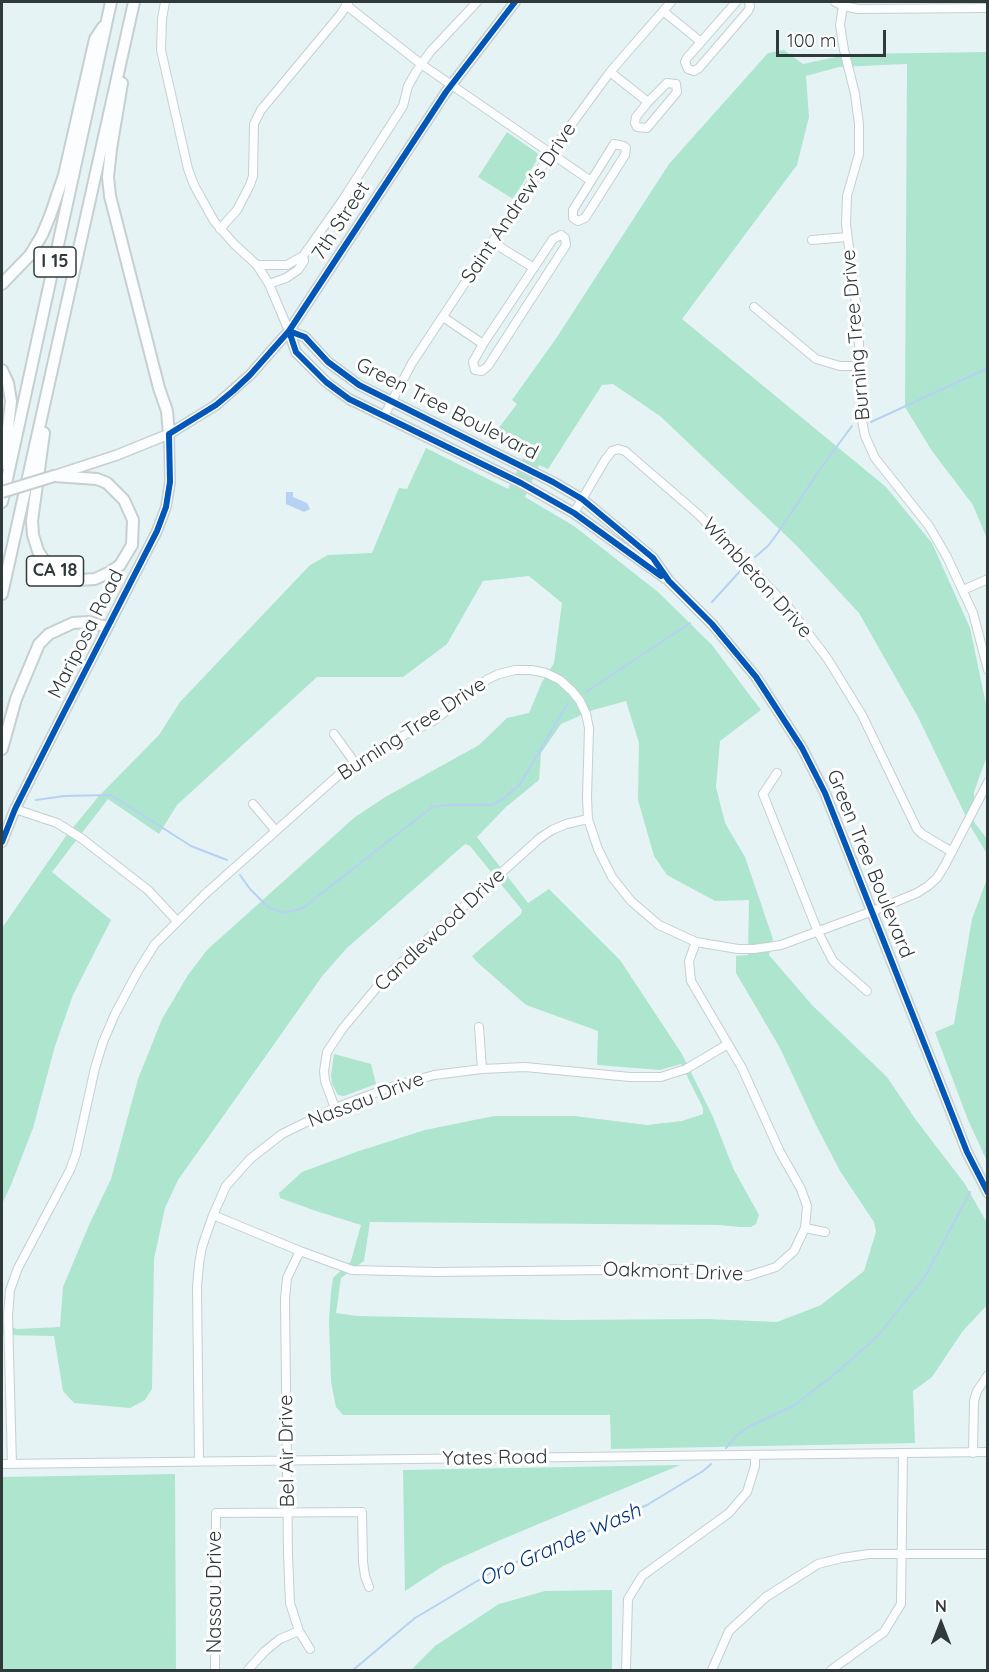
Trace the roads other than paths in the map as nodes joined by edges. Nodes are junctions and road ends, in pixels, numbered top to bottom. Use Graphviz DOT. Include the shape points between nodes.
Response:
graph roads {
  1 [pos="111,2"];
  2 [pos="134,2"];
  3 [pos="165,2"];
  4 [pos="477,2"];
  5 [pos="515,2"];
  6 [pos="671,2"];
  7 [pos="736,2"];
  8 [pos="749,2"];
  9 [pos="347,3"];
  10 [pos="839,4"];
  11 [pos="987,8"];
  12 [pos="663,11"];
  13 [pos="106,22"];
  14 [pos="128,29"];
  15 [pos="701,42"];
  16 [pos="421,64"];
  17 [pos="610,72"];
  18 [pos="451,85"];
  19 [pos="648,102"];
  20 [pos="550,154"];
  21 [pos="591,181"];
  22 [pos="220,229"];
  23 [pos="847,237"];
  24 [pos="812,240"];
  25 [pos="492,242"];
  26 [pos="303,256"];
  27 [pos="257,265"];
  28 [pos="534,268"];
  29 [pos="2,284"];
  30 [pos="269,284"];
  31 [pos="754,307"];
  32 [pos="443,317"];
  33 [pos="288,332"];
  34 [pos="483,344"];
  35 [pos="54,360"];
  36 [pos="860,366"];
  37 [pos="2,370"];
  38 [pos="392,401"];
  39 [pos="384,416"];
  40 [pos="170,434"];
  41 [pos="54,476"];
  42 [pos="2,481"];
  43 [pos="2,492"];
  44 [pos="582,499"];
  45 [pos="2,502"];
  46 [pos="574,513"];
  47 [pos="987,579"];
  48 [pos="669,580"];
  49 [pos="963,590"];
  50 [pos="2,594"];
  51 [pos="107,627"];
  52 [pos="987,670"];
  53 [pos="334,734"];
  54 [pos="2,749"];
  55 [pos="355,763"];
  56 [pos="777,773"];
  57 [pos="987,782"];
  58 [pos="253,804"];
  59 [pos="15,809"];
  60 [pos="588,819"];
  61 [pos="276,831"];
  62 [pos="2,842"];
  63 [pos="952,852"];
  64 [pos="873,911"];
  65 [pos="177,921"];
  66 [pos="818,932"];
  67 [pos="696,942"];
  68 [pos="867,991"];
  69 [pos="479,1027"];
  70 [pos="728,1044"];
  71 [pos="482,1069"];
  72 [pos="335,1108"];
  73 [pos="987,1193"];
  74 [pos="213,1215"];
  75 [pos="805,1228"];
  76 [pos="825,1232"];
  77 [pos="300,1251"];
  78 [pos="5,1375"];
  79 [pos="987,1375"];
  80 [pos="987,1452"];
  81 [pos="973,1453"];
  82 [pos="903,1454"];
  83 [pos="755,1455"];
  84 [pos="287,1461"];
  85 [pos="199,1462"];
  86 [pos="2,1464"];
  87 [pos="12,1464"];
  88 [pos="288,1512"];
  89 [pos="903,1554"];
  90 [pos="987,1554"];
  91 [pos="369,1587"];
  92 [pos="299,1631"];
  93 [pos="310,1649"];
  94 [pos="215,1671"];
  95 [pos="248,1671"];
  96 [pos="626,1671"];
  97 [pos="712,1671"];
  98 [pos="831,1671"];
  1 -- 13 [label="highway, I 15"];
  2 -- 14 [label="highway, I 15"];
  3 -- 22 [label="street" via="161,50 188,169 201,201"];
  4 -- 16 [label="street"];
  5 -- 18 [label="main road, 7th Street"];
  6 -- 12 [label="street, Saint Andrew's Drive"];
  7 -- 15 [label="street"];
  8 -- 15 [label="street" via="748,11 699,68 690,70 686,60"];
  9 -- 16 [label="street"];
  9 -- 22 [label="street" via="261,110 254,124 250,185 237,210"];
  10 -- 11 [label="street" via="878,9"];
  10 -- 23 [label="street, Burning Tree Drive" via="844,50 860,124 859,154 846,208"];
  12 -- 15 [label="street"];
  12 -- 17 [label="street, Saint Andrew's Drive"];
  13 -- 29 [label="highway" via="95,39 64,174 46,226 30,255"];
  13 -- 45 [label="highway, I 15"];
  14 -- 35 [label="highway, I 15"];
  14 -- 40 [label="highway" via="108,177"];
  16 -- 18 [label="street"];
  16 -- 26 [label="street" via="408,86 403,106"];
  17 -- 19 [label="street"];
  17 -- 20 [label="street, Saint Andrew's Drive"];
  18 -- 20 [label="street"];
  18 -- 33 [label="main road, 7th Street"];
  19 -- 19 [label="street" via="634,120 640,128 649,126 677,87 667,83"];
  20 -- 21 [label="street"];
  20 -- 25 [label="street, Saint Andrew's Drive"];
  21 -- 21 [label="street" via="572,213 578,221 585,218 626,148 621,144 613,146"];
  22 -- 27 [label="street"];
  23 -- 24 [label="street"];
  23 -- 36 [label="street, Burning Tree Drive"];
  25 -- 28 [label="street"];
  25 -- 32 [label="street, Saint Andrew's Drive"];
  26 -- 27 [label="street" via="287,265"];
  26 -- 30 [label="street" via="298,270"];
  27 -- 30 [label="street"];
  28 -- 34 [label="street"];
  28 -- 34 [label="street" via="553,239 561,235 565,238 566,245 488,366 482,371 475,370 473,362"];
  30 -- 33 [label="street"];
  31 -- 36 [label="street" via="816,359 840,366"];
  32 -- 34 [label="street"];
  32 -- 38 [label="street, Saint Andrew's Drive"];
  33 -- 38 [label="main road, Green Tree Boulevard" via="305,337 345,375"];
  33 -- 39 [label="main road, Green Tree Boulevard" via="296,352 326,382 348,399"];
  33 -- 40 [label="main road, 7th Street" via="233,391"];
  35 -- 41 [label="highway, CA 18" via="33,535 45,562 67,578 95,579 110,572 120,565 132,545 134,520 124,500 97,479"];
  35 -- 50 [label="highway, I 15"];
  36 -- 49 [label="street, Burning Tree Drive" via="862,420 875,458 939,541"];
  37 -- 42 [label="highway" via="11,401"];
  38 -- 39 [label="street, Saint Andrew's Drive"];
  38 -- 44 [label="main road, Green Tree Boulevard"];
  39 -- 46 [label="main road, Green Tree Boulevard"];
  40 -- 41 [label="main road, 7th Street"];
  40 -- 51 [label="main road, Mariposa Road" via="166,507"];
  41 -- 43 [label="highway, bridge"];
  44 -- 46 [label="street, Wimbleton Drive"];
  44 -- 48 [label="main road, Green Tree Boulevard" via="653,558"];
  44 -- 63 [label="street, Wimbleton Drive" via="605,460 618,449 699,515 795,616 862,715 917,829"];
  46 -- 48 [label="main road, Green Tree Boulevard"];
  47 -- 49 [label="street"];
  48 -- 64 [label="main road, Green Tree Boulevard" via="712,624 781,712 825,793"];
  49 -- 52 [label="street, Burning Tree Drive" via="979,630"];
  51 -- 54 [label="highway" via="72,623 49,634 39,644 16,699"];
  51 -- 59 [label="main road, Mariposa Road"];
  53 -- 55 [label="street"];
  55 -- 60 [label="street, Burning Tree Drive" via="433,721 488,679 514,669 539,671 560,680 580,701 586,714"];
  55 -- 61 [label="street, Burning Tree Drive"];
  56 -- 66 [label="street" via="763,794"];
  57 -- 63 [label="street, Burning Tree Drive"];
  58 -- 61 [label="street"];
  59 -- 62 [label="main road, Mariposa Road"];
  59 -- 65 [label="street" via="57,823 81,838 148,890"];
  60 -- 67 [label="street, Burning Tree Drive" via="604,864 631,901 659,925"];
  60 -- 72 [label="street, Candlewood Drive" via="566,824 540,838 378,986 327,1052 325,1081"];
  61 -- 65 [label="street, Burning Tree Drive"];
  63 -- 64 [label="street, Burning Tree Drive" via="928,886"];
  64 -- 66 [label="street, Burning Tree Drive"];
  64 -- 73 [label="main road, Green Tree Boulevard" via="967,1152"];
  65 -- 78 [label="street, Burning Tree Drive" via="155,944 115,1014 95,1068 70,1170 13,1278"];
  66 -- 67 [label="street, Burning Tree Drive" via="754,950"];
  66 -- 68 [label="street" via="833,961"];
  67 -- 70 [label="street" via="689,961 691,981"];
  69 -- 71 [label="street"];
  70 -- 71 [label="street, Nassau Drive" via="686,1069 662,1077 525,1067"];
  70 -- 75 [label="street" via="801,1189 807,1206"];
  71 -- 72 [label="street, Nassau Drive" via="434,1075"];
  72 -- 74 [label="street, Nassau Drive" via="282,1134 250,1159 226,1186"];
  74 -- 77 [label="street, Oakmont Drive"];
  74 -- 85 [label="street, Nassau Drive" via="202,1247 197,1287"];
  75 -- 76 [label="street"];
  75 -- 77 [label="street, Oakmont Drive" via="794,1251 776,1267 748,1276 692,1269 352,1270"];
  77 -- 84 [label="street, Bel Air Drive" via="288,1278 285,1299"];
  78 -- 87 [label="street, Burning Tree Drive"];
  79 -- 81 [label="street" via="974,1401"];
  80 -- 81 [label="street, Yates Road"];
  81 -- 82 [label="street, Yates Road"];
  82 -- 83 [label="street, Yates Road"];
  82 -- 89 [label="street"];
  83 -- 84 [label="street, Yates Road"];
  83 -- 96 [label="street" via="747,1492 729,1513 642,1576 628,1599"];
  84 -- 85 [label="street, Yates Road"];
  84 -- 88 [label="street, Bel Air Drive"];
  85 -- 87 [label="street, Yates Road"];
  86 -- 87 [label="street, Yates Road"];
  88 -- 91 [label="street" via="362,1512 363,1562"];
  88 -- 92 [label="street, Bel Air Drive" via="290,1604"];
  88 -- 94 [label="street, Nassau Drive" via="216,1513"];
  89 -- 90 [label="street"];
  89 -- 97 [label="street" via="869,1554 818,1564 766,1597 729,1631"];
  89 -- 98 [label="street" via="902,1604 884,1632"];
  92 -- 93 [label="street, Bel Air Drive"];
  92 -- 95 [label="street" via="280,1638"];
}
